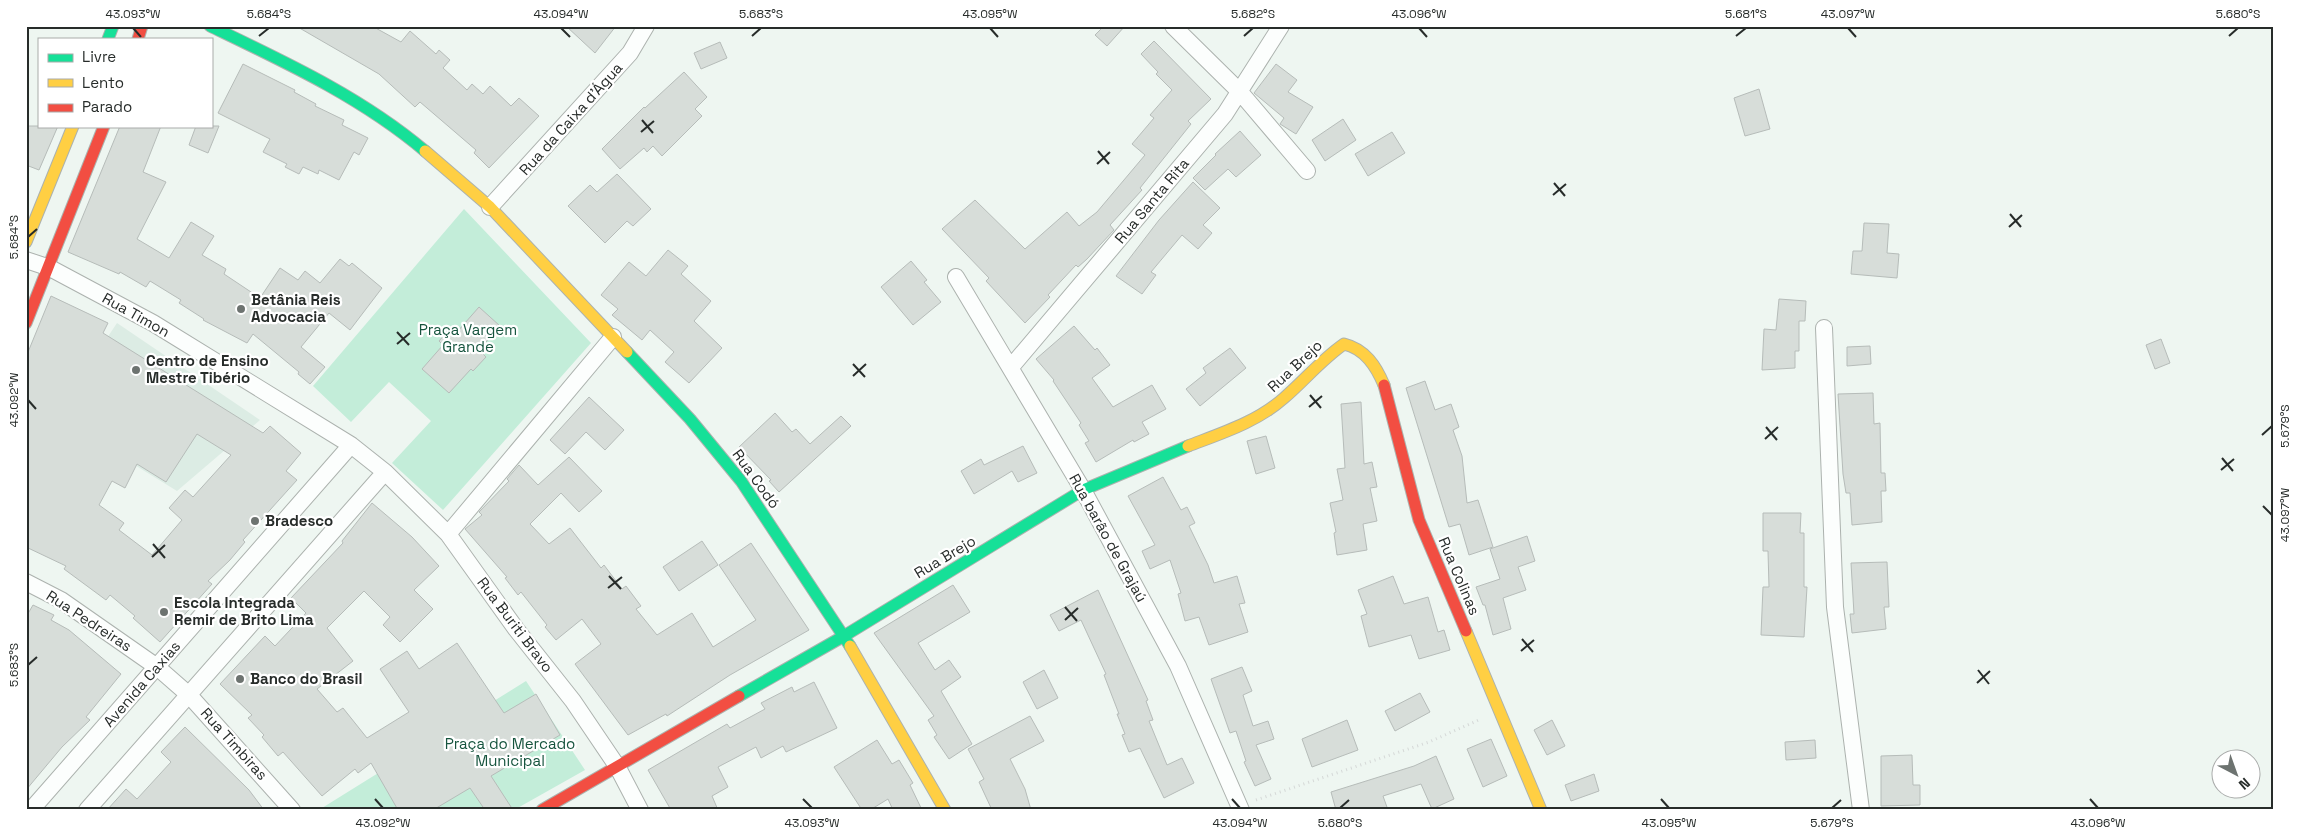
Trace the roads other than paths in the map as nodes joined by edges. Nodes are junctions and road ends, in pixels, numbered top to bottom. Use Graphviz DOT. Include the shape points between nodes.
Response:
graph roads {
  1 [pos="113,26"];
  2 [pos="142,26"];
  3 [pos="210,26"];
  4 [pos="646,26"];
  5 [pos="1173,26"];
  6 [pos="1281,26"];
  7 [pos="108,38"];
  8 [pos="138,38"];
  9 [pos="1240,92"];
  10 [pos="72,128"];
  11 [pos="103,128"];
  12 [pos="1307,172"];
  13 [pos="490,207"];
  14 [pos="26,242"];
  15 [pos="26,260"];
  16 [pos="50,268"];
  17 [pos="956,277"];
  18 [pos="26,324"];
  19 [pos="1824,328"];
  20 [pos="613,337"];
  21 [pos="1362,350"];
  22 [pos="1011,367"];
  23 [pos="351,444"];
  24 [pos="368,458"];
  25 [pos="385,472"];
  26 [pos="1083,490"];
  27 [pos="448,534"];
  28 [pos="26,582"];
  29 [pos="844,636"];
  30 [pos="157,667"];
  31 [pos="173,681"];
  32 [pos="189,695"];
  33 [pos="617,766"];
  34 [pos="1240,808"];
  35 [pos="31,810"];
  36 [pos="87,810"];
  37 [pos="292,810"];
  38 [pos="542,810"];
  39 [pos="640,810"];
  40 [pos="944,810"];
  41 [pos="1541,810"];
  42 [pos="1861,810"];
  1 -- 7 [label="street"];
  2 -- 8 [label="street"];
  3 -- 13 [label="street, Rua Codó" via="294,66 395,126"];
  4 -- 13 [label="street, Rua da Caixa d'Água" via="630,54"];
  5 -- 9 [label="street"];
  6 -- 9 [label="street, Rua Santa Rita"];
  9 -- 12 [label="street"];
  9 -- 22 [label="street, Rua Santa Rita"];
  10 -- 14 [label="street"];
  11 -- 16 [label="street"];
  13 -- 20 [label="street, Rua Codó"];
  15 -- 16 [label="street, Rua Timon"];
  16 -- 18 [label="street"];
  16 -- 23 [label="street, Rua Timon" via="153,324"];
  17 -- 22 [label="street, Rua barão de Grajaú"];
  19 -- 42 [label="street" via="1834,607"];
  20 -- 27 [label="street"];
  20 -- 29 [label="street, Rua Codó" via="690,419 741,481"];
  21 -- 26 [label="street, Rua Brejo" via="1355,345 1337,347 1283,399 1244,425"];
  21 -- 41 [label="street, Rua Colinas" via="1381,376 1387,391 1419,520"];
  22 -- 26 [label="street, Rua barão de Grajaú"];
  23 -- 24 [label="street, Rua Timon"];
  23 -- 30 [label="street, Avenida Caxias"];
  24 -- 25 [label="street, Rua Buriti Bravo"];
  25 -- 27 [label="street, Rua Buriti Bravo"];
  25 -- 32 [label="street"];
  26 -- 29 [label="street, Rua Brejo"];
  26 -- 34 [label="street, Rua barão de Grajaú" via="1178,666"];
  27 -- 33 [label="street, Rua Buriti Bravo" via="573,701"];
  28 -- 30 [label="street, Rua Pedreiras" via="61,600"];
  29 -- 33 [label="street, Rua Brejo"];
  29 -- 40 [label="street, Rua Codó"];
  30 -- 31 [label="street, Rua Pedreiras"];
  30 -- 35 [label="street, Avenida Caxias"];
  31 -- 32 [label="street, Rua Timbiras"];
  32 -- 36 [label="street"];
  32 -- 37 [label="street, Rua Timbiras"];
  33 -- 38 [label="street, Rua Brejo"];
  33 -- 39 [label="street, Rua Buriti Bravo"];
}
